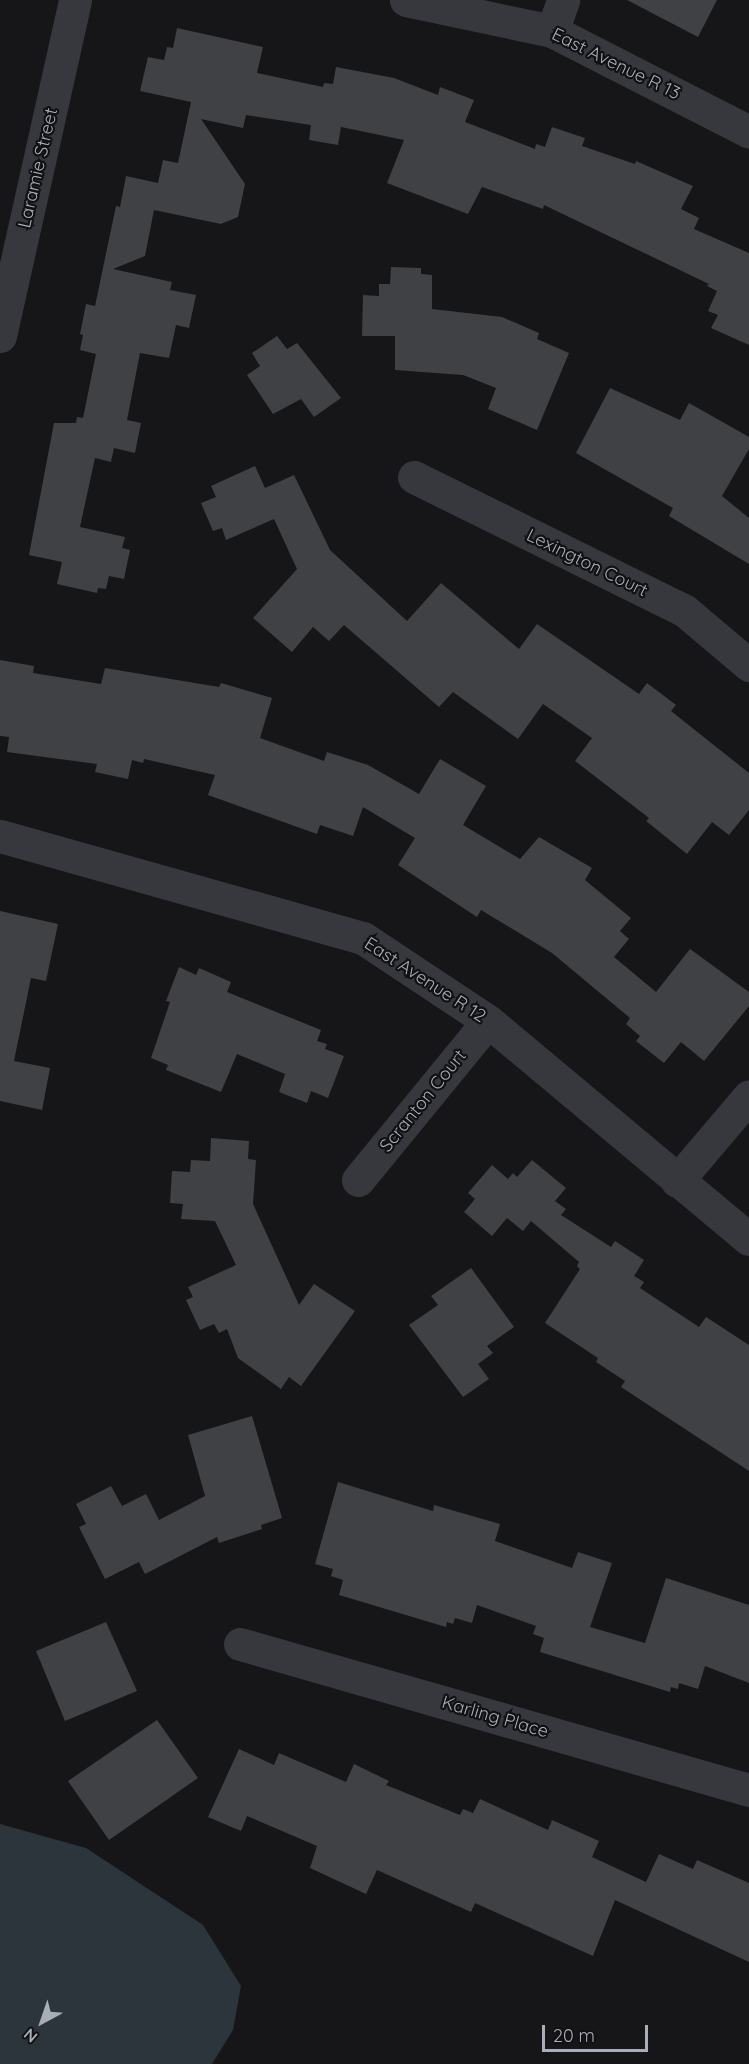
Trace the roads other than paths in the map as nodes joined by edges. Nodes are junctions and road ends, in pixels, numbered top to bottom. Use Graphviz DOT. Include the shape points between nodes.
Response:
graph roads {
  1 [pos="75,0"];
  2 [pos="406,0"];
  3 [pos="563,0"];
  4 [pos="552,31"];
  5 [pos="749,132"];
  6 [pos="0,336"];
  7 [pos="414,477"];
  8 [pos="749,665"];
  9 [pos="0,836"];
  10 [pos="488,1021"];
  11 [pos="749,1096"];
  12 [pos="358,1180"];
  13 [pos="677,1181"];
  14 [pos="749,1239"];
  15 [pos="240,1644"];
  16 [pos="749,1790"];
  1 -- 6 [label="street, Laramie Street"];
  2 -- 4 [label="street, East Avenue R 13"];
  3 -- 4 [label="street"];
  4 -- 5 [label="street, East Avenue R 13"];
  7 -- 8 [label="street, Lexington Court" via="685,611"];
  9 -- 10 [label="street, East Avenue R 12" via="363,938"];
  10 -- 12 [label="street, Scranton Court"];
  10 -- 13 [label="street, East Avenue R 12"];
  11 -- 13 [label="street"];
  13 -- 14 [label="street, East Avenue R 12"];
  15 -- 16 [label="street, Karling Place"];
}
